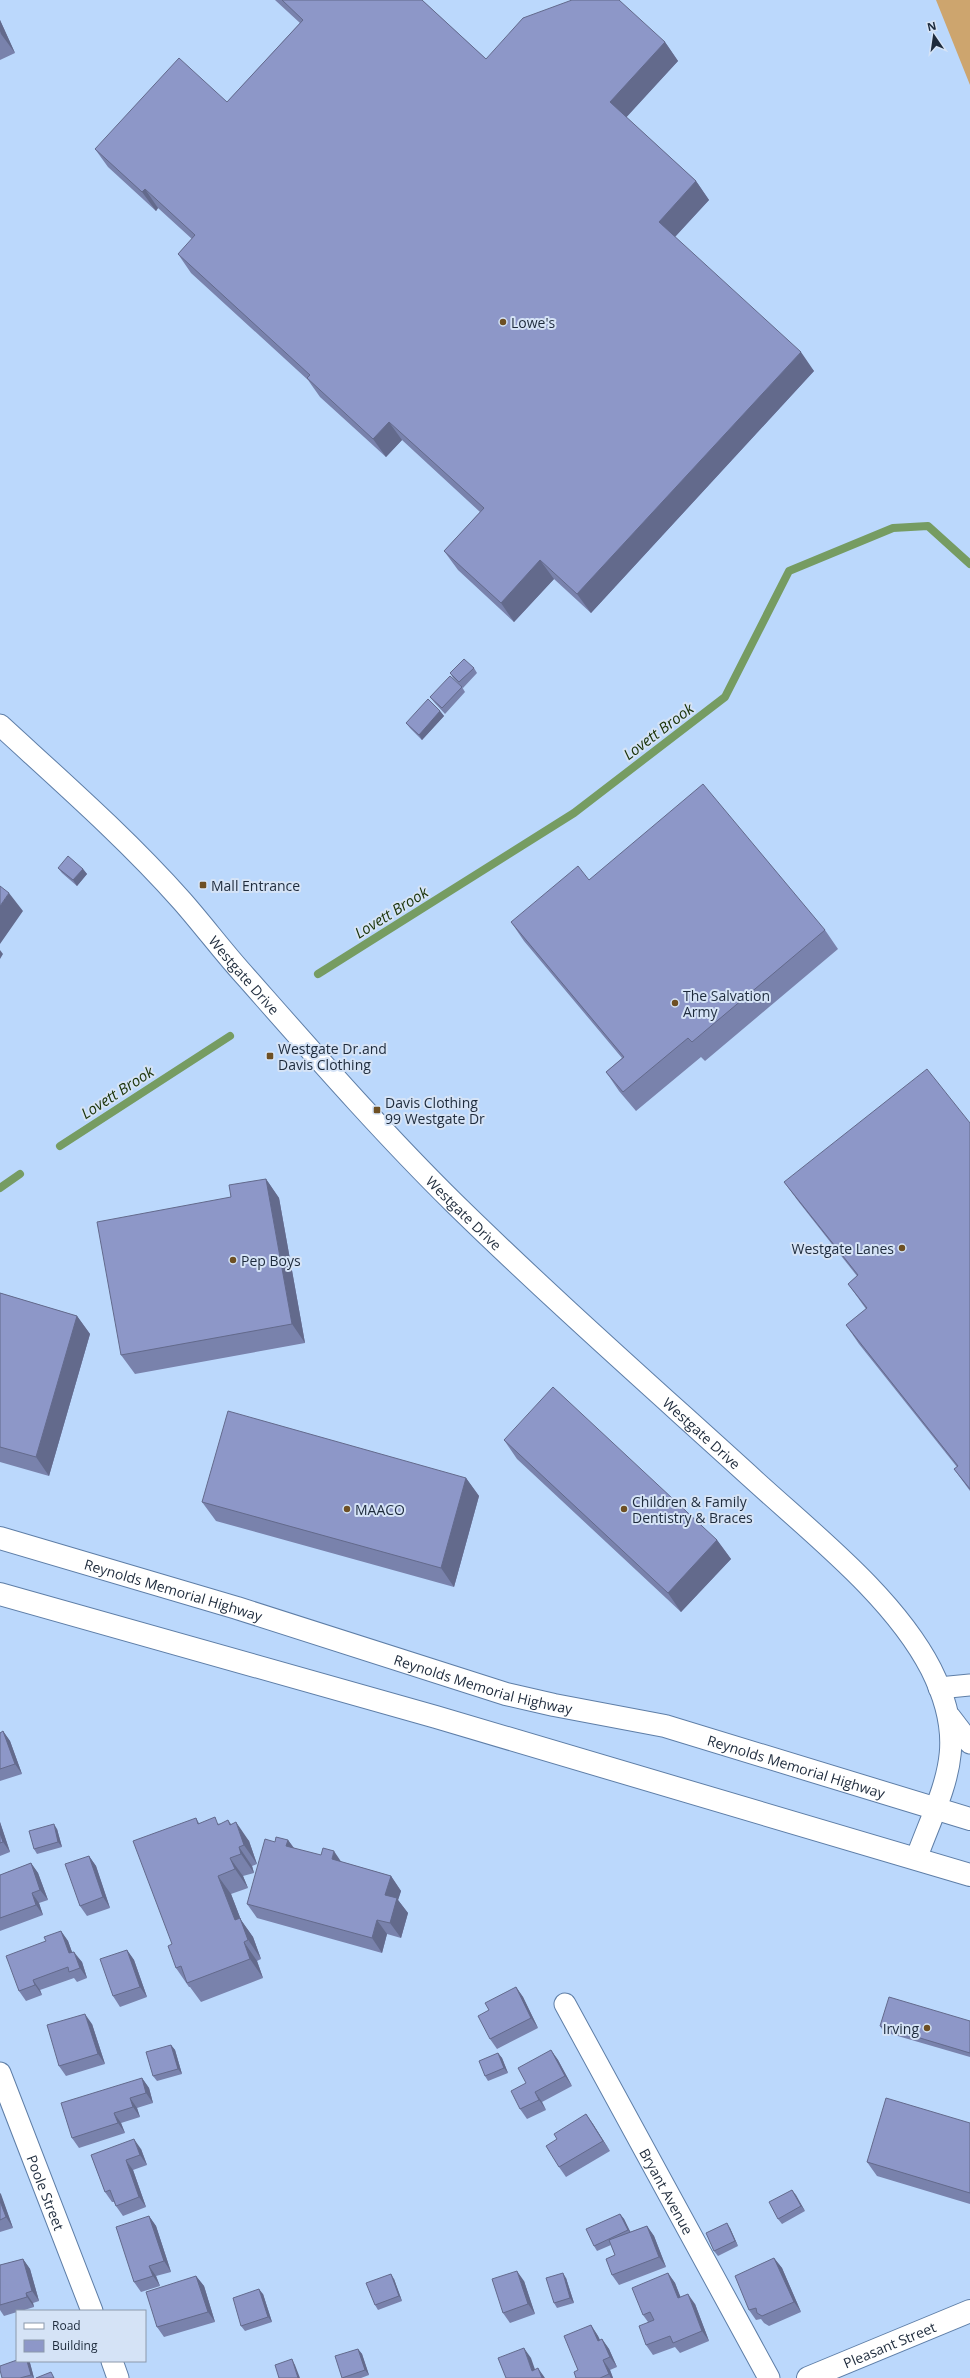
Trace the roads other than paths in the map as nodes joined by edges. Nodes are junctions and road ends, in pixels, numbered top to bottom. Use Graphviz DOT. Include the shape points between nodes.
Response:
graph roads {
  1 [pos="0,724"];
  2 [pos="0,1538"];
  3 [pos="0,1594"];
  4 [pos="970,1685"];
  5 [pos="939,1688"];
  6 [pos="950,1717"];
  7 [pos="970,1742"];
  8 [pos="935,1808"];
  9 [pos="970,1819"];
  10 [pos="916,1859"];
  11 [pos="970,1875"];
  12 [pos="565,2004"];
  13 [pos="0,2073"];
  14 [pos="92,2310"];
  15 [pos="970,2311"];
  16 [pos="112,2362"];
  17 [pos="844,2371"];
  18 [pos="118,2378"];
  19 [pos="769,2378"];
  20 [pos="808,2378"];
  1 -- 5 [label="street, Westgate Drive" via="113,830 182,901 368,1115 414,1163 543,1287 879,1597 918,1648"];
  2 -- 8 [label="main road, Reynolds Memorial Highway" via="237,1608 506,1694 665,1726"];
  3 -- 10 [label="main road" via="451,1721"];
  4 -- 5 [label="street"];
  5 -- 6 [label="street, Westgate Drive"];
  6 -- 7 [label="street"];
  6 -- 8 [label="street, Westgate Drive" via="950,1767"];
  8 -- 9 [label="main road, Reynolds Memorial Highway"];
  8 -- 10 [label="street, Westgate Drive"];
  10 -- 11 [label="main road"];
  12 -- 19 [label="street, Bryant Avenue"];
  13 -- 14 [label="street, Poole Street"];
  15 -- 17 [label="main road, Pleasant Street"];
  16 -- 18 [label="street"];
  17 -- 20 [label="main road, Pleasant Street"];
}
